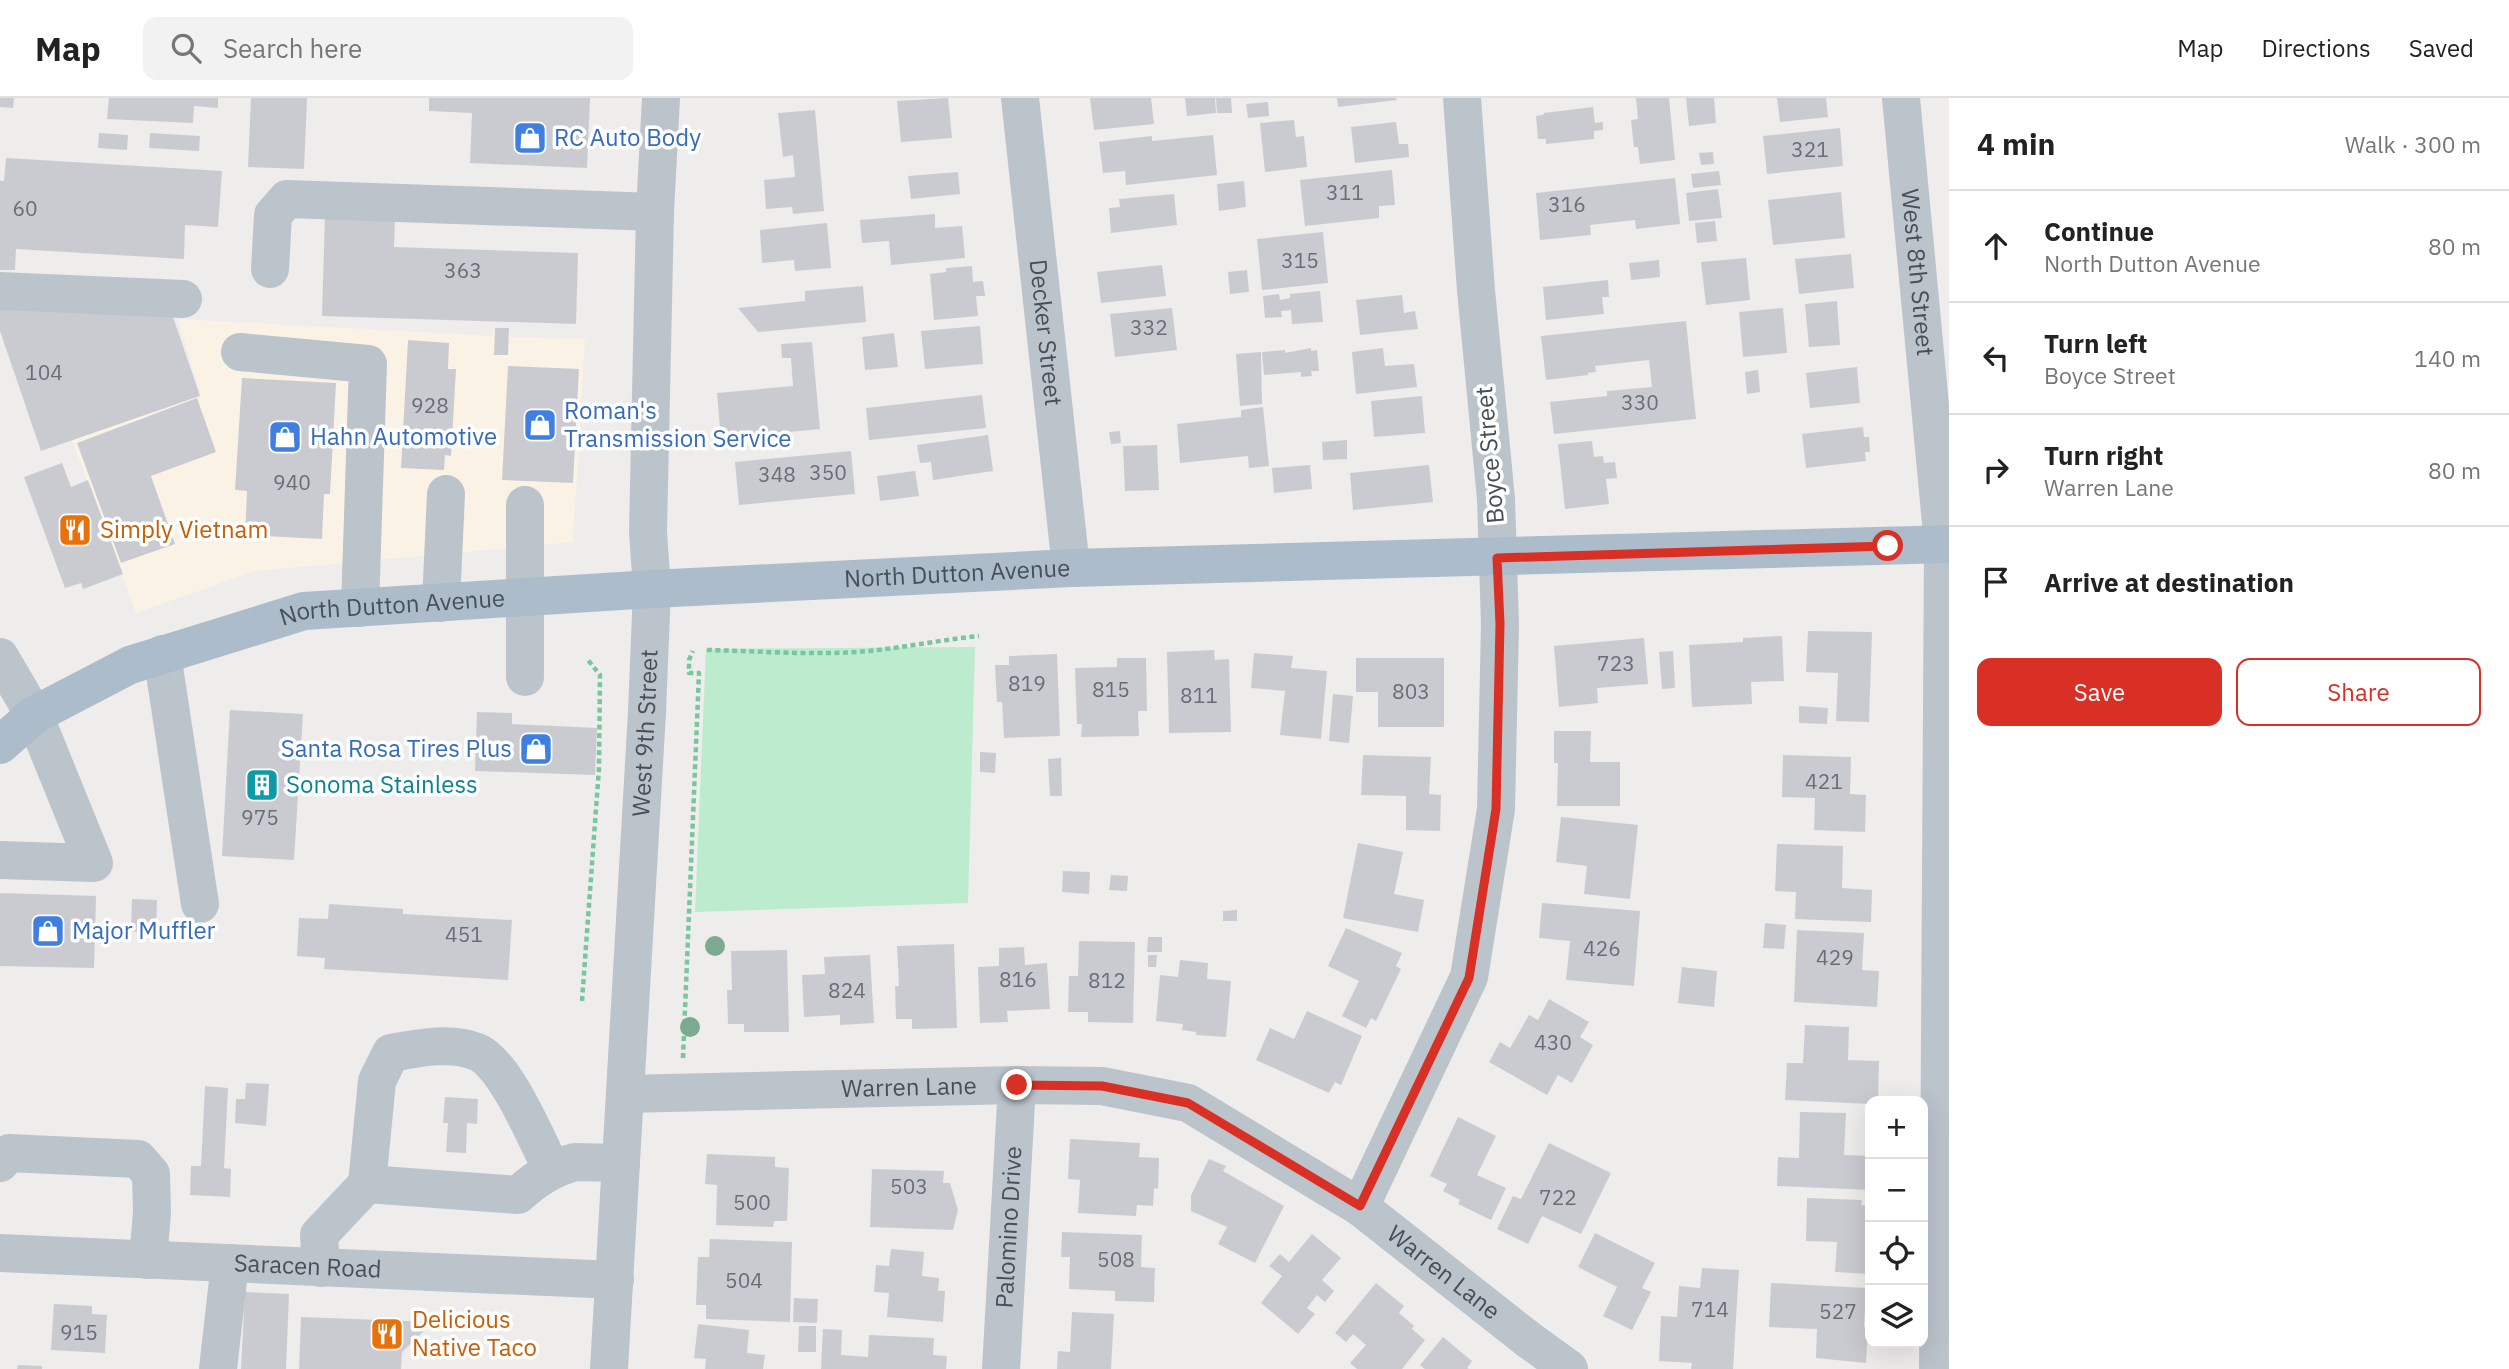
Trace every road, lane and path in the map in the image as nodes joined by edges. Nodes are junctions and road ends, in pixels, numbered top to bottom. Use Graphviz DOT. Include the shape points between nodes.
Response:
graph roads {
  1 [pos="661,98"];
  2 [pos="1020,98"];
  3 [pos="1462,98"];
  4 [pos="1901,98"];
  5 [pos="655,212"];
  6 [pos="270,270"];
  7 [pos="0,291"];
  8 [pos="183,299"];
  9 [pos="240,352"];
  10 [pos="446,494"];
  11 [pos="525,505"];
  12 [pos="1946,544"];
  13 [pos="1497,558"];
  14 [pos="1071,568"];
  15 [pos="652,589"];
  16 [pos="525,597"];
  17 [pos="441,603"];
  18 [pos="360,608"];
  19 [pos="979,636"];
  20 [pos="706,650"];
  21 [pos="693,651"];
  22 [pos="162,654"];
  23 [pos="0,657"];
  24 [pos="588,660"];
  25 [pos="525,677"];
  26 [pos="34,715"];
  27 [pos="0,745"];
  28 [pos="0,860"];
  29 [pos="200,904"];
  30 [pos="582,1001"];
  31 [pos="682,1062"];
  32 [pos="1017,1085"];
  33 [pos="625,1094"];
  34 [pos="0,1163"];
  35 [pos="621,1163"];
  36 [pos="552,1170"];
  37 [pos="367,1184"];
  38 [pos="1360,1206"];
  39 [pos="0,1253"];
  40 [pos="148,1260"];
  41 [pos="230,1264"];
  42 [pos="321,1268"];
  43 [pos="615,1280"];
  44 [pos="218,1369"];
  45 [pos="609,1369"];
  46 [pos="1001,1369"];
  47 [pos="1569,1369"];
  48 [pos="1938,1369"];
  1 -- 5 [label="street, West 9th Street"];
  2 -- 14 [label="street, Decker Street"];
  3 -- 13 [label="street, Boyce Street"];
  4 -- 12 [label="street, West 8th Street"];
  5 -- 6 [label="street" via="287,199 273,215"];
  5 -- 15 [label="street, West 9th Street"];
  7 -- 8 [label="street"];
  9 -- 18 [label="street" via="368,364"];
  10 -- 17 [label="street"];
  11 -- 16 [label="street"];
  12 -- 13 [label="main road, North Dutton Avenue"];
  12 -- 48 [label="street, West 8th Street"];
  13 -- 14 [label="main road, North Dutton Avenue"];
  13 -- 38 [label="street, Boyce Street" via="1496,809 1469,978"];
  14 -- 15 [label="main road, North Dutton Avenue"];
  15 -- 16 [label="main road, North Dutton Avenue"];
  15 -- 33 [label="street, West 9th Street"];
  16 -- 17 [label="main road, North Dutton Avenue"];
  16 -- 25 [label="street"];
  17 -- 18 [label="main road, North Dutton Avenue"];
  18 -- 22 [label="main road, North Dutton Avenue" via="304,611"];
  19 -- 20 [label="path" via="853,652"];
  21 -- 31 [label="path" via="689,673 699,673"];
  22 -- 26 [label="main road, North Dutton Avenue" via="130,665"];
  22 -- 29 [label="street"];
  23 -- 26 [label="street"];
  24 -- 30 [label="path" via="600,675 599,768"];
  26 -- 27 [label="main road, North Dutton Avenue"];
  26 -- 28 [label="street" via="94,863"];
  32 -- 33 [label="street, Warren Lane"];
  32 -- 38 [label="street, Warren Lane" via="1102,1086 1188,1103"];
  32 -- 46 [label="street, Palomino Drive"];
  33 -- 35 [label="street, West 9th Street"];
  34 -- 40 [label="street" via="9,1153 138,1159 151,1174"];
  35 -- 36 [label="street" via="575,1162"];
  35 -- 43 [label="street, West 9th Street"];
  36 -- 37 [label="street" via="518,1195"];
  36 -- 37 [label="street" via="502,1072 479,1053 450,1047 420,1048 391,1053 377,1081"];
  37 -- 42 [label="street" via="319,1235"];
  38 -- 47 [label="street, Warren Lane"];
  39 -- 40 [label="street, Saracen Road"];
  40 -- 41 [label="street, Saracen Road"];
  41 -- 42 [label="street, Saracen Road"];
  41 -- 44 [label="street"];
  42 -- 43 [label="street, Saracen Road"];
  43 -- 45 [label="street, West 9th Street"];
}
